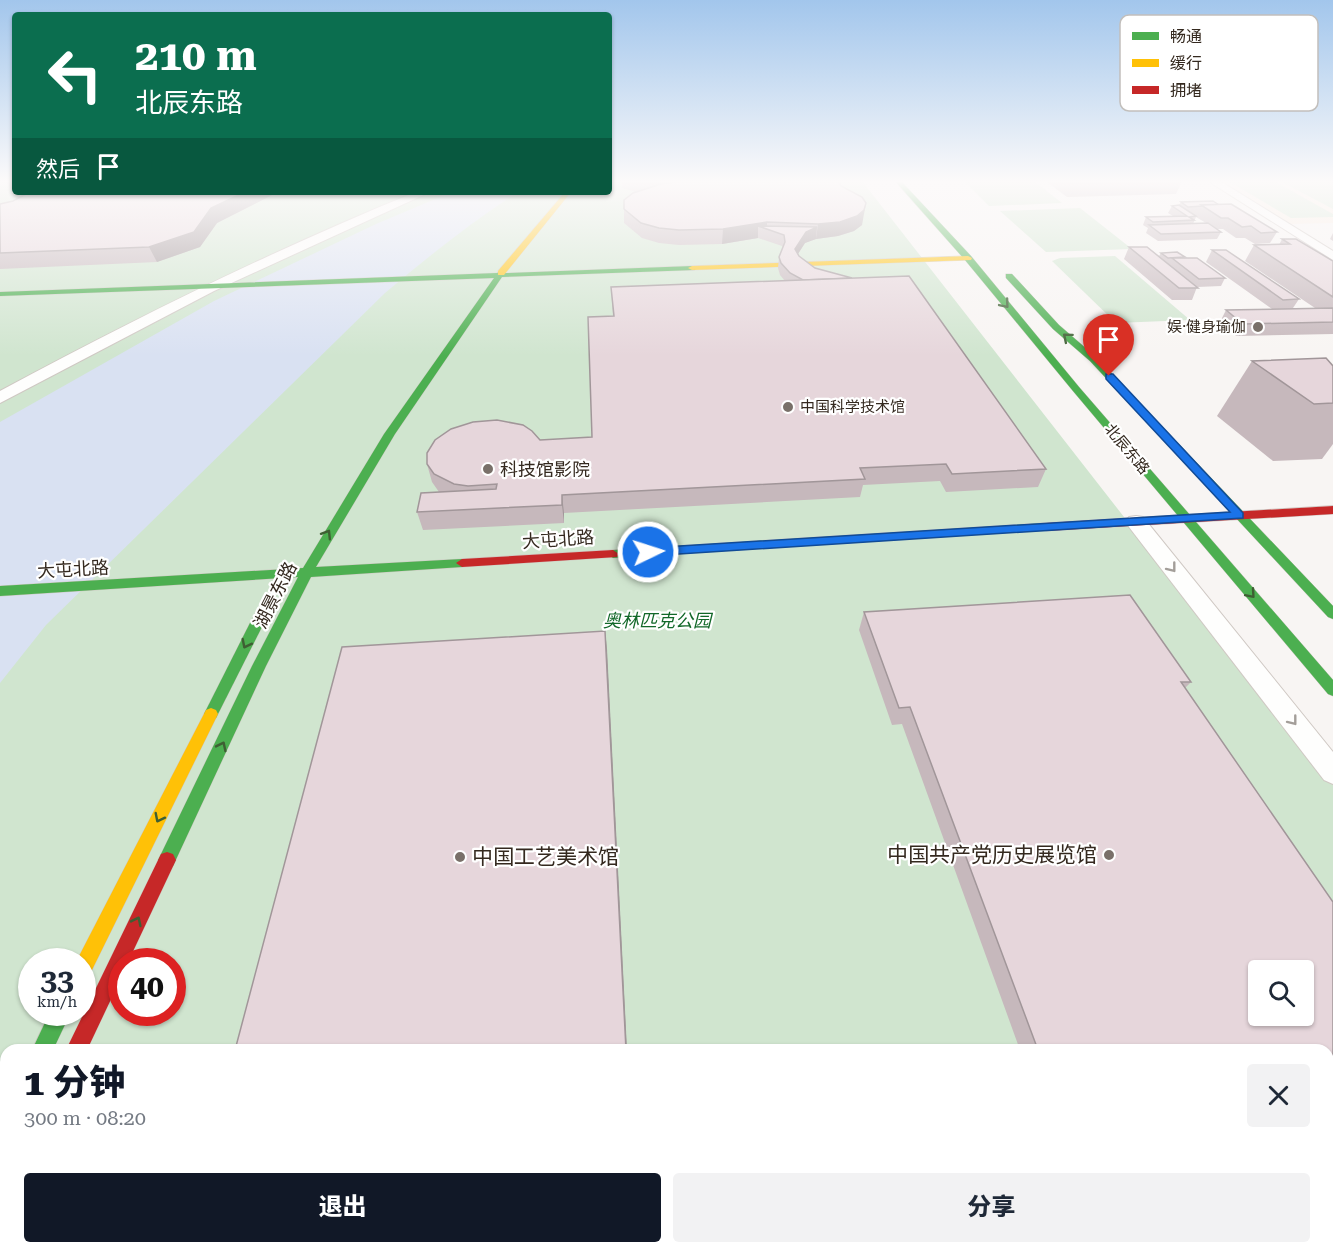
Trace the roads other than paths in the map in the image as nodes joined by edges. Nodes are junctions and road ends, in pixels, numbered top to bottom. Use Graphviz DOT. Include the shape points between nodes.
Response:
graph roads {
  1 [pos="314,240"];
  2 [pos="518,240"];
  3 [pos="524,240"];
  4 [pos="951,240"];
  5 [pos="1307,240"];
  6 [pos="964,254"];
  7 [pos="1333,256"];
  8 [pos="1000,267"];
  9 [pos="496,271"];
  10 [pos="406,275"];
  11 [pos="228,279"];
  12 [pos="212,286"];
  13 [pos="0,288"];
  14 [pos="0,294"];
  15 [pos="399,393"];
  16 [pos="0,398"];
  17 [pos="386,413"];
  18 [pos="367,443"];
  19 [pos="1333,510"];
  20 [pos="1239,515"];
  21 [pos="1186,518"];
  22 [pos="1136,522"];
  23 [pos="293,558"];
  24 [pos="306,573"];
  25 [pos="283,574"];
  26 [pos="0,591"];
  27 [pos="1333,614"];
  28 [pos="1333,690"];
  29 [pos="1333,772"];
  30 [pos="93,948"];
  31 [pos="54,1026"];
  32 [pos="45,1044"];
  33 [pos="79,1044"];
  1 -- 11 [label="street"];
  2 -- 9 [label="street, 湖景东路"];
  3 -- 9 [label="street, 湖景东路"];
  4 -- 6 [label="street, 北辰东路"];
  5 -- 7 [label="street"];
  6 -- 9 [label="street"];
  6 -- 21 [label="street, 北辰东路, one-way"];
  20 -- 8 [label="street, 北辰东路, one-way" via="1093,359 1056,327"];
  9 -- 10 [label="street"];
  9 -- 15 [label="street, 湖景东路"];
  24 -- 9 [label="street, 湖景东路, one-way" via="395,424"];
  10 -- 11 [label="street"];
  10 -- 12 [label="street"];
  11 -- 12 [label="street"];
  11 -- 13 [label="street"];
  12 -- 14 [label="street"];
  12 -- 16 [label="street"];
  17 -- 18 [label="street"];
  19 -- 20 [label="street, 大屯北路"];
  20 -- 21 [label="street, 大屯北路"];
  20 -- 27 [label="street, 北辰东路"];
  21 -- 22 [label="street, 大屯北路"];
  21 -- 28 [label="street, 北辰东路, one-way"];
  22 -- 24 [label="street, 大屯北路"];
  22 -- 29 [label="street, one-way"];
  23 -- 25 [label="street, 湖景东路"];
  24 -- 25 [label="street, 大屯北路"];
  33 -- 24 [label="street, 湖景东路, one-way"];
  25 -- 26 [label="street, 大屯北路"];
  25 -- 30 [label="street, 湖景东路, one-way"];
  31 -- 32 [label="street"];
}
